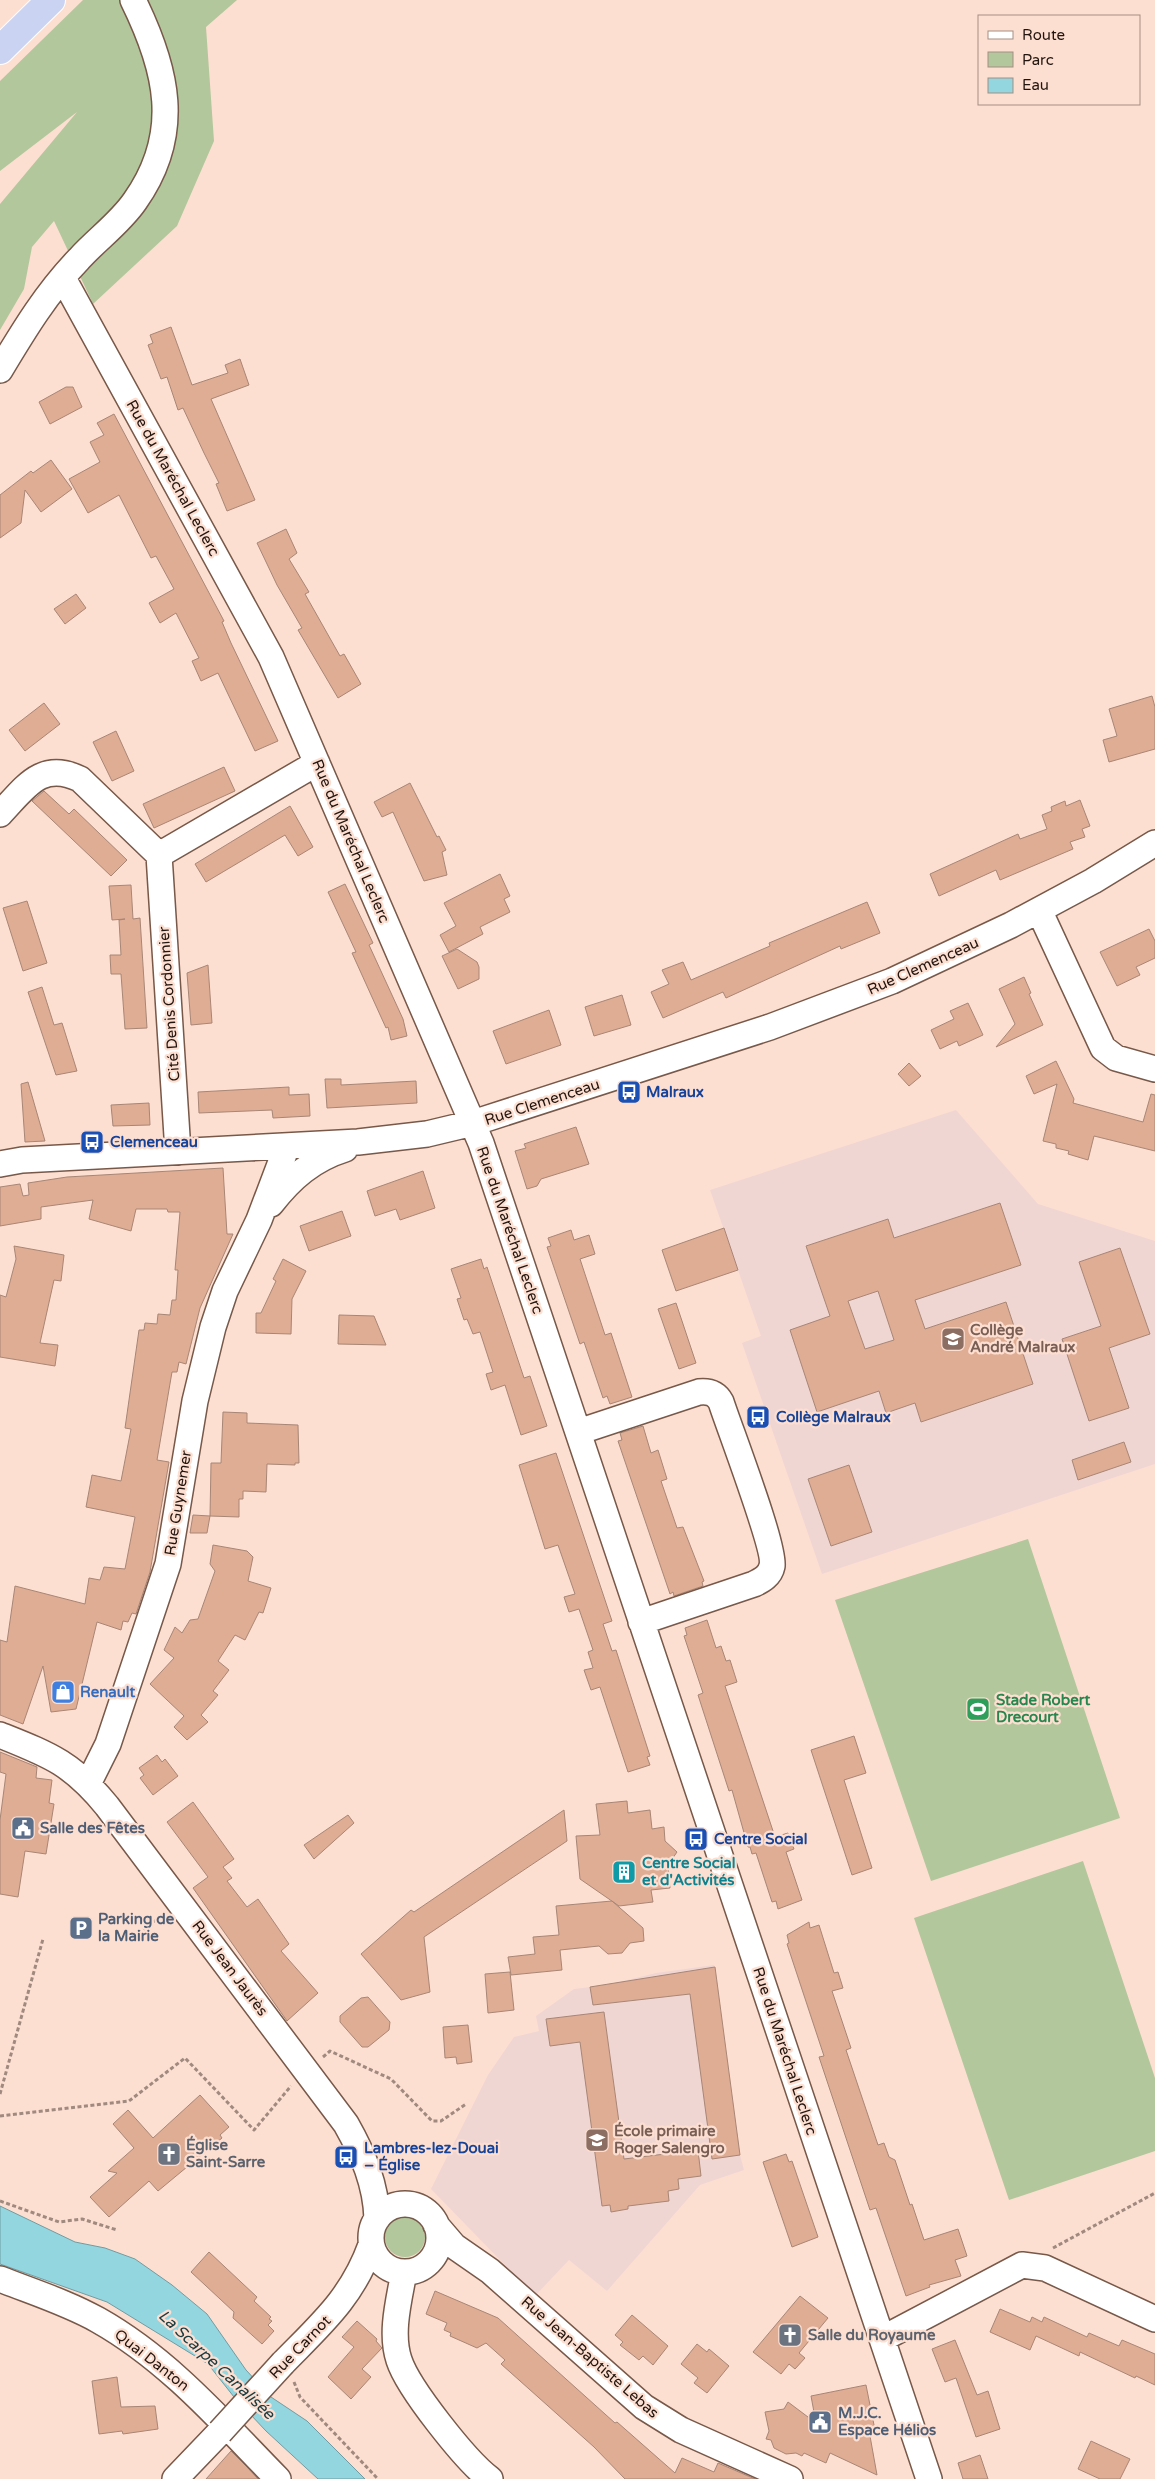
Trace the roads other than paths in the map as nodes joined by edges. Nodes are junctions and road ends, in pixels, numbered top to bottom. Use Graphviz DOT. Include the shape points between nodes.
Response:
graph roads {
  1 [pos="30,0"];
  2 [pos="52,0"];
  3 [pos="133,0"];
  4 [pos="0,29"];
  5 [pos="0,50"];
  6 [pos="63,278"];
  7 [pos="0,370"];
  8 [pos="317,763"];
  9 [pos="0,814"];
  10 [pos="1155,843"];
  11 [pos="160,855"];
  12 [pos="1040,910"];
  13 [pos="1155,1069"];
  14 [pos="473,1123"];
  15 [pos="372,1141"];
  16 [pos="290,1146"];
  17 [pos="240,1149"];
  18 [pos="178,1152"];
  19 [pos="0,1164"];
  20 [pos="291,1179"];
  21 [pos="263,1209"];
  22 [pos="578,1432"];
  23 [pos="641,1622"];
  24 [pos="0,1735"];
  25 [pos="88,1784"];
  26 [pos="356,2141"];
  27 [pos="412,2205"];
  28 [pos="377,2219"];
  29 [pos="436,2225"];
  30 [pos="371,2245"];
  31 [pos="429,2263"];
  32 [pos="402,2272"];
  33 [pos="0,2278"];
  34 [pos="501,2280"];
  35 [pos="342,2302"];
  36 [pos="1155,2318"];
  37 [pos="882,2339"];
  38 [pos="175,2479"];
  39 [pos="278,2479"];
  40 [pos="490,2479"];
  41 [pos="790,2479"];
  42 [pos="929,2479"];
  1 -- 4 [label="highway"];
  2 -- 5 [label="highway"];
  3 -- 6 [label="street" via="162,70 166,112 160,149 135,202"];
  6 -- 7 [label="street" via="37,309"];
  6 -- 8 [label="street, Rue du Maréchal Leclerc" via="258,630"];
  8 -- 11 [label="street"];
  8 -- 14 [label="street, Rue du Maréchal Leclerc"];
  9 -- 11 [label="street" via="39,776 60,772 71,774"];
  10 -- 12 [label="street, Rue Clemenceau"];
  11 -- 18 [label="street, Cité Denis Cordonnier"];
  12 -- 13 [label="street" via="1103,1048 1116,1058"];
  12 -- 14 [label="street, Rue Clemenceau" via="926,967 814,1012"];
  14 -- 15 [label="street, Rue Clemenceau"];
  14 -- 22 [label="street, Rue du Maréchal Leclerc"];
  15 -- 16 [label="street, Rue Clemenceau"];
  15 -- 20 [label="street, Rue Guynemer" via="323,1158"];
  16 -- 17 [label="street, Rue Clemenceau"];
  16 -- 20 [label="street, Rue Guynemer" via="296,1159"];
  16 -- 21 [label="street, Rue Guynemer"];
  17 -- 18 [label="street, Rue Clemenceau"];
  17 -- 21 [label="street" via="261,1167 266,1182"];
  18 -- 19 [label="street, Rue Clemenceau" via="22,1160"];
  20 -- 21 [label="street, Rue Guynemer"];
  21 -- 25 [label="street, Rue Guynemer" via="225,1291 208,1345 195,1401 171,1553 159,1596 108,1744"];
  22 -- 23 [label="street, Rue du Maréchal Leclerc"];
  22 -- 23 [label="street" via="699,1392 710,1392 718,1397 772,1554 772,1566 767,1576 754,1584"];
  23 -- 37 [label="street, Rue du Maréchal Leclerc"];
  24 -- 25 [label="street, Rue Jean Jaurès" via="58,1759"];
  25 -- 26 [label="street, Rue Jean Jaurès" via="307,2069"];
  26 -- 27 [label="street, Rue Jean Jaurès" via="390,2184"];
  26 -- 28 [label="street, Rue Jean Jaurès" via="372,2182"];
  27 -- 28 [label="street" via="390,2207"];
  27 -- 29 [label="street" via="425,2210"];
  28 -- 30 [label="street" via="371,2232"];
  29 -- 31 [label="street" via="439,2242"];
  29 -- 34 [label="street, Rue Jean-Baptiste Lebas" via="454,2246"];
  30 -- 32 [label="street" via="383,2264"];
  30 -- 35 [label="street, Rue Carnot" via="358,2277"];
  31 -- 32 [label="street" via="417,2270"];
  31 -- 34 [label="street, Rue Jean-Baptiste Lebas" via="463,2266"];
  32 -- 35 [label="street, Rue Carnot" via="371,2282"];
  32 -- 40 [label="street" via="396,2331 399,2360 428,2409"];
  33 -- 39 [label="street, Quai Danton" via="92,2317 163,2365"];
  34 -- 41 [label="street, Rue Jean-Baptiste Lebas" via="644,2407 681,2430"];
  35 -- 38 [label="street, Rue Carnot, bridge" via="287,2370"];
  36 -- 37 [label="street" via="1045,2268 1022,2265"];
  37 -- 42 [label="street, Rue du Maréchal Leclerc"];
}
